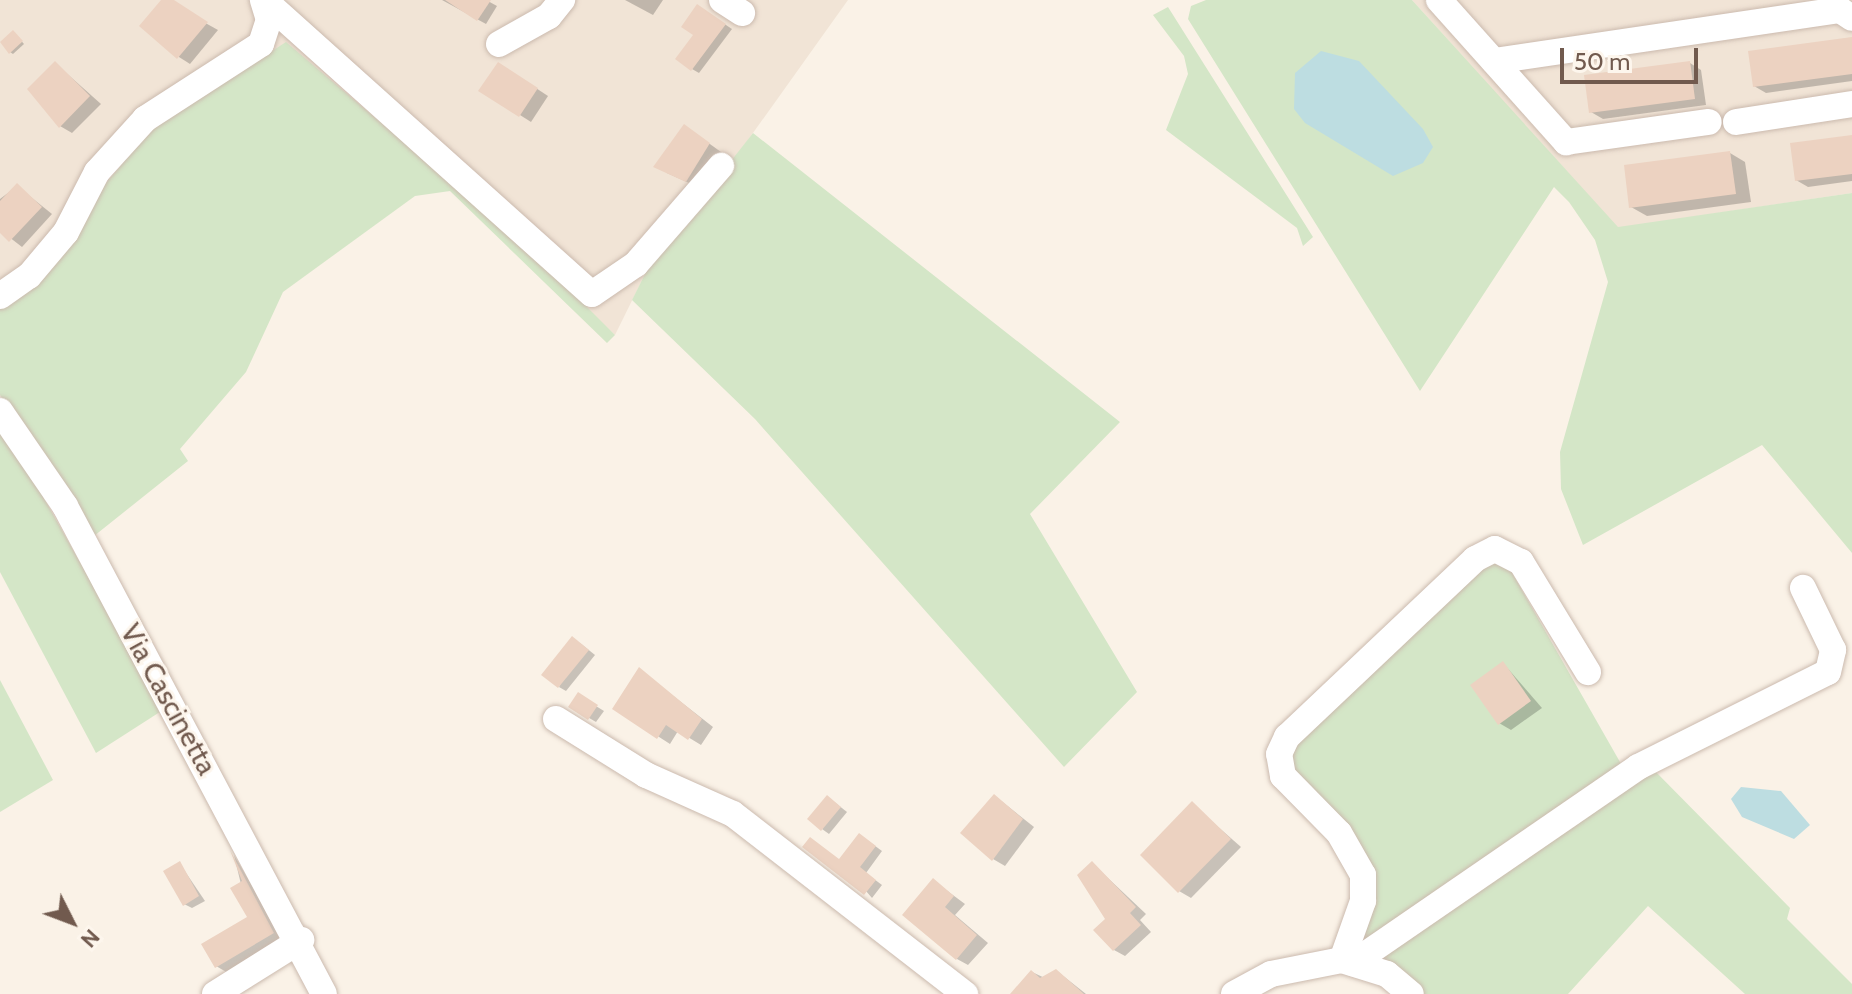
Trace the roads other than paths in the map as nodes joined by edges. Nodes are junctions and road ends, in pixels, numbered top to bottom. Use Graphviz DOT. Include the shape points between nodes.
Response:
graph roads {
  1 [pos="263,0"];
  2 [pos="562,0"];
  3 [pos="1439,0"];
  4 [pos="1852,18"];
  5 [pos="499,44"];
  6 [pos="1494,61"];
  7 [pos="1852,104"];
  8 [pos="1709,122"];
  9 [pos="1736,122"];
  10 [pos="721,166"];
  11 [pos="0,296"];
  12 [pos="0,411"];
  13 [pos="1803,588"];
  14 [pos="1588,672"];
  15 [pos="556,719"];
  16 [pos="301,940"];
  17 [pos="1348,961"];
  18 [pos="215,994"];
  19 [pos="324,994"];
  20 [pos="965,994"];
  21 [pos="1234,994"];
  22 [pos="1411,994"];
  1 -- 10 [label="street" via="592,294 636,264"];
  1 -- 11 [label="street" via="269,20 261,44 145,119 97,172 66,232 29,276"];
  2 -- 5 [label="street" via="549,16"];
  3 -- 6 [label="street"];
  4 -- 6 [label="street" via="1840,10"];
  6 -- 8 [label="street" via="1566,142"];
  7 -- 9 [label="street"];
  12 -- 16 [label="street, Via Cascinetta" via="65,506"];
  13 -- 17 [label="street" via="1833,650 1828,672 1638,767"];
  14 -- 17 [label="street" via="1521,562 1495,549 1475,559 1287,737 1279,754 1283,776 1339,833 1363,875 1363,901"];
  15 -- 20 [label="street" via="646,775 733,814"];
  16 -- 18 [label="street"];
  16 -- 19 [label="street, Via Cascinetta"];
  17 -- 21 [label="street" via="1271,974"];
  17 -- 22 [label="street" via="1387,974"];
}
